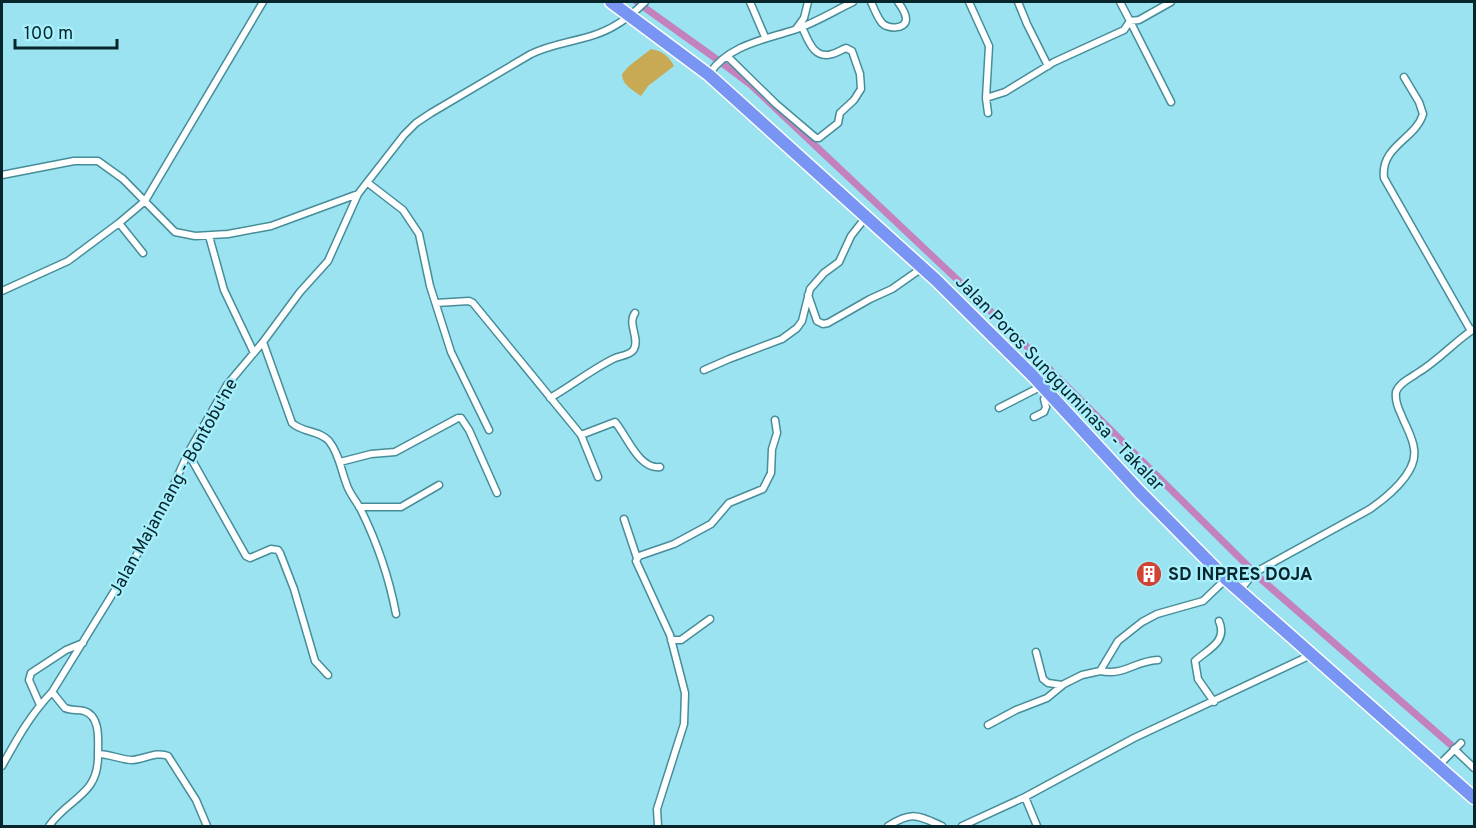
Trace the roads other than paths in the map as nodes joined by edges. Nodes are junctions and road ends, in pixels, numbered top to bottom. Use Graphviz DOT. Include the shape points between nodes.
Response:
graph roads {
  1 [pos="263,2"];
  2 [pos="611,2"];
  3 [pos="645,2"];
  4 [pos="750,2"];
  5 [pos="808,2"];
  6 [pos="854,2"];
  7 [pos="871,2"];
  8 [pos="898,2"];
  9 [pos="969,2"];
  10 [pos="1018,2"];
  11 [pos="1120,2"];
  12 [pos="1171,2"];
  13 [pos="632,13"];
  14 [pos="1130,21"];
  15 [pos="799,28"];
  16 [pos="765,38"];
  17 [pos="725,57"];
  18 [pos="1048,66"];
  19 [pos="711,72"];
  20 [pos="1404,77"];
  21 [pos="986,99"];
  22 [pos="1171,102"];
  23 [pos="988,113"];
  24 [pos="2,175"];
  25 [pos="368,183"];
  26 [pos="358,194"];
  27 [pos="145,201"];
  28 [pos="866,217"];
  29 [pos="119,224"];
  30 [pos="209,236"];
  31 [pos="143,253"];
  32 [pos="922,267"];
  33 [pos="2,291"];
  34 [pos="808,293"];
  35 [pos="436,303"];
  36 [pos="635,313"];
  37 [pos="1473,330"];
  38 [pos="263,342"];
  39 [pos="254,353"];
  40 [pos="704,370"];
  41 [pos="1045,390"];
  42 [pos="550,398"];
  43 [pos="999,408"];
  44 [pos="1034,417"];
  45 [pos="774,420"];
  46 [pos="489,430"];
  47 [pos="581,435"];
  48 [pos="188,453"];
  49 [pos="340,462"];
  50 [pos="660,467"];
  51 [pos="598,477"];
  52 [pos="439,485"];
  53 [pos="497,493"];
  54 [pos="359,507"];
  55 [pos="624,519"];
  56 [pos="637,558"];
  57 [pos="1226,579"];
  58 [pos="1242,588"];
  59 [pos="396,614"];
  60 [pos="710,619"];
  61 [pos="1219,621"];
  62 [pos="672,640"];
  63 [pos="83,643"];
  64 [pos="1036,652"];
  65 [pos="1311,655"];
  66 [pos="1158,660"];
  67 [pos="1100,671"];
  68 [pos="328,675"];
  69 [pos="1062,685"];
  70 [pos="52,692"];
  71 [pos="1214,702"];
  72 [pos="40,705"];
  73 [pos="988,725"];
  74 [pos="1461,743"];
  75 [pos="1454,750"];
  76 [pos="98,754"];
  77 [pos="1443,761"];
  78 [pos="2,766"];
  79 [pos="1474,768"];
  80 [pos="1025,797"];
  81 [pos="1474,798"];
  82 [pos="49,826"];
  83 [pos="207,826"];
  84 [pos="658,826"];
  85 [pos="888,826"];
  86 [pos="942,826"];
  87 [pos="962,826"];
  88 [pos="1037,826"];
  1 -- 27 [label="street"];
  2 -- 13 [label="highway, Jalan Poros Sungguminasa - Takalar"];
  3 -- 13 [label="street, Jalan Majannang - Bontobu'ne"];
  4 -- 16 [label="street"];
  5 -- 15 [label="street"];
  6 -- 15 [label="street"];
  7 -- 8 [label="street" via="882,23 895,27 906,22"];
  9 -- 21 [label="street" via="989,46"];
  10 -- 18 [label="street"];
  11 -- 14 [label="street"];
  12 -- 14 [label="street"];
  13 -- 19 [label="highway, Jalan Poros Sungguminasa - Takalar"];
  13 -- 25 [label="street, Jalan Majannang - Bontobu'ne" via="601,33 540,50 431,113 404,135"];
  14 -- 18 [label="street" via="1121,32"];
  14 -- 22 [label="street"];
  15 -- 16 [label="street"];
  15 -- 17 [label="street" via="821,55 846,48 852,51 862,84 857,96 841,111 838,123 819,138"];
  16 -- 17 [label="street"];
  17 -- 19 [label="street"];
  18 -- 21 [label="street"];
  19 -- 28 [label="highway, Jalan Poros Sungguminasa - Takalar"];
  20 -- 37 [label="street" via="1423,114 1416,128 1390,154 1383,178"];
  21 -- 23 [label="street"];
  24 -- 27 [label="street" via="74,161 98,161"];
  25 -- 26 [label="street, Jalan Majannang - Bontobu'ne"];
  25 -- 35 [label="street" via="403,210 419,234"];
  26 -- 30 [label="street" via="272,226"];
  26 -- 38 [label="street, Jalan Majannang - Bontobu'ne" via="328,261"];
  27 -- 29 [label="street"];
  27 -- 30 [label="street" via="175,232"];
  28 -- 32 [label="highway, Jalan Poros Sungguminasa - Takalar"];
  28 -- 34 [label="street" via="851,236 839,262"];
  29 -- 31 [label="street"];
  29 -- 33 [label="street" via="68,261"];
  30 -- 39 [label="street" via="224,290"];
  32 -- 34 [label="street" via="892,289 824,324 817,321"];
  32 -- 41 [label="highway, Jalan Poros Sungguminasa - Takalar"];
  34 -- 40 [label="street" via="802,321 791,333"];
  35 -- 42 [label="street" via="473,303"];
  35 -- 46 [label="street" via="451,352"];
  36 -- 42 [label="street" via="632,351"];
  37 -- 58 [label="street" via="1398,389 1398,406 1415,451 1406,475 1370,509 1254,573"];
  38 -- 39 [label="street, Jalan Majannang - Bontobu'ne"];
  38 -- 49 [label="street" via="292,423 328,440"];
  39 -- 48 [label="street, Jalan Majannang - Bontobu'ne" via="227,385"];
  41 -- 43 [label="street"];
  41 -- 44 [label="street" via="1044,412"];
  41 -- 57 [label="highway, Jalan Poros Sungguminasa - Takalar"];
  42 -- 47 [label="street"];
  45 -- 56 [label="street" via="777,433 771,473 763,489 729,503 711,524"];
  47 -- 50 [label="street" via="615,422 645,463"];
  47 -- 51 [label="street"];
  48 -- 63 [label="street, Jalan Majannang - Bontobu'ne" via="136,555"];
  48 -- 68 [label="street" via="246,556 250,558 271,549 280,553 315,661"];
  49 -- 53 [label="street" via="390,453 461,418"];
  49 -- 54 [label="street"];
  52 -- 54 [label="street" via="401,507"];
  54 -- 59 [label="street" via="386,573"];
  55 -- 56 [label="street"];
  56 -- 62 [label="street" via="636,564"];
  57 -- 58 [label="highway, Jalan Poros Sungguminasa - Takalar"];
  57 -- 67 [label="street" via="1203,601 1142,622 1118,641"];
  58 -- 65 [label="highway, Jalan Poros Sungguminasa - Takalar"];
  60 -- 62 [label="street" via="681,640"];
  61 -- 71 [label="street" via="1221,634 1217,644 1195,661 1198,679"];
  62 -- 84 [label="street" via="684,693 684,724 657,809"];
  63 -- 70 [label="street, Jalan Majannang - Bontobu'ne"];
  63 -- 72 [label="street" via="31,674 29,680"];
  64 -- 69 [label="street" via="1043,679"];
  65 -- 71 [label="street"];
  65 -- 77 [label="highway, Jalan Poros Sungguminasa - Takalar"];
  66 -- 67 [label="street" via="1118,672"];
  67 -- 69 [label="street"];
  69 -- 73 [label="street" via="1047,698"];
  70 -- 72 [label="street, Jalan Majannang - Bontobu'ne"];
  70 -- 76 [label="street" via="65,708 86,711 93,717"];
  71 -- 80 [label="street" via="1134,738"];
  72 -- 78 [label="street, Jalan Majannang - Bontobu'ne" via="15,739"];
  74 -- 75 [label="street"];
  75 -- 77 [label="street"];
  75 -- 79 [label="street"];
  76 -- 82 [label="street" via="92,785"];
  76 -- 83 [label="street" via="131,760 168,756"];
  77 -- 81 [label="highway, Jalan Poros Sungguminasa - Takalar"];
  80 -- 87 [label="street"];
  80 -- 88 [label="street"];
  85 -- 86 [label="street" via="917,815"];
}
